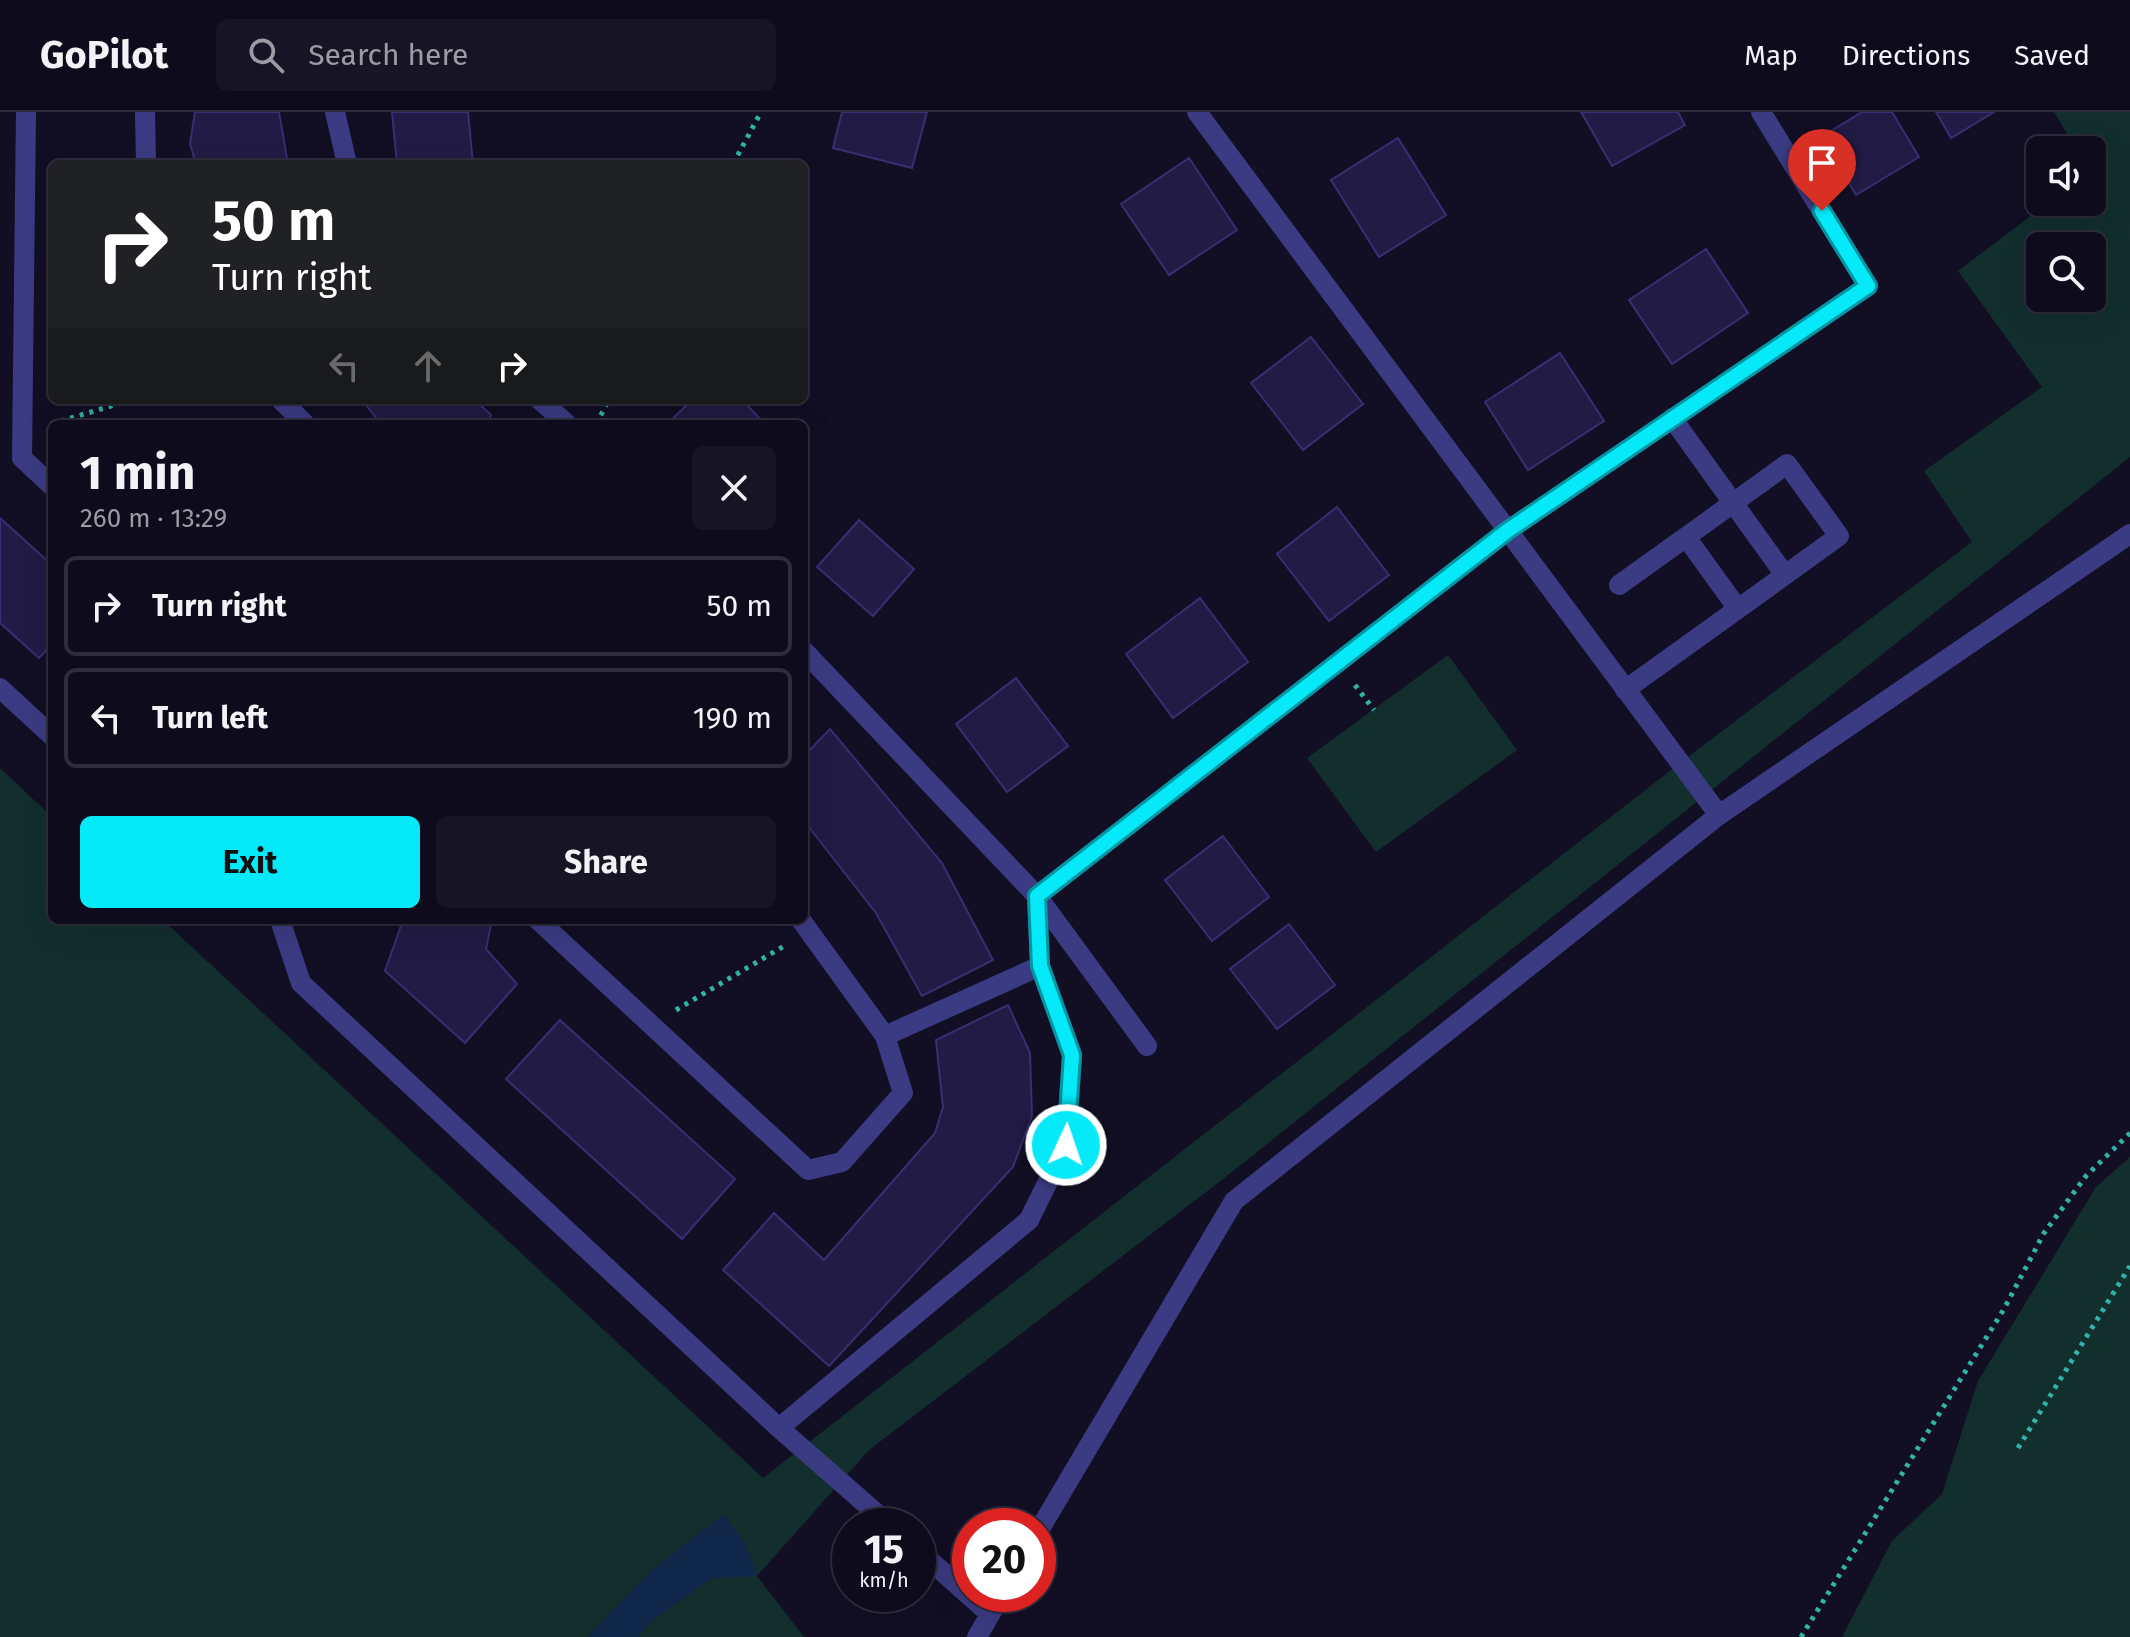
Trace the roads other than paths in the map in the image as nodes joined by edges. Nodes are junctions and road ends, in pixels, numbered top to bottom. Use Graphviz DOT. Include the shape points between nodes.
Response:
graph roads {
  1 [pos="26,112"];
  2 [pos="145,112"];
  3 [pos="335,112"];
  4 [pos="1197,112"];
  5 [pos="1761,112"];
  6 [pos="146,160"];
  7 [pos="346,160"];
  8 [pos="285,404"];
  9 [pos="544,404"];
  10 [pos="1672,418"];
  11 [pos="301,420"];
  12 [pos="562,420"];
  13 [pos="48,482"];
  14 [pos="1733,502"];
  15 [pos="1507,531"];
  16 [pos="2130,534"];
  17 [pos="1686,537"];
  18 [pos="1785,575"];
  19 [pos="1619,585"];
  20 [pos="1738,609"];
  21 [pos="808,655"];
  22 [pos="0,688"];
  23 [pos="1625,690"];
  24 [pos="48,732"];
  25 [pos="1719,815"];
  26 [pos="1037,896"];
  27 [pos="281,924"];
  28 [pos="542,924"];
  29 [pos="805,925"];
  30 [pos="1040,966"];
  31 [pos="885,1036"];
  32 [pos="1147,1046"];
  33 [pos="779,1428"];
  34 [pos="870,1508"];
  35 [pos="1052,1508"];
  36 [pos="936,1566"];
  37 [pos="990,1614"];
  38 [pos="977,1637"];
  1 -- 13 [label="street" via="22,458"];
  2 -- 6 [label="street"];
  3 -- 7 [label="street"];
  4 -- 15 [label="street"];
  5 -- 10 [label="street" via="1868,286"];
  8 -- 11 [label="street"];
  9 -- 12 [label="street"];
  10 -- 14 [label="street"];
  10 -- 15 [label="street"];
  14 -- 17 [label="street"];
  14 -- 18 [label="street"];
  14 -- 18 [label="street" via="1787,464 1822,512 1839,536"];
  15 -- 23 [label="street"];
  15 -- 26 [label="street"];
  16 -- 25 [label="street"];
  17 -- 19 [label="street"];
  17 -- 20 [label="street"];
  18 -- 20 [label="street"];
  20 -- 23 [label="street"];
  21 -- 26 [label="street"];
  22 -- 24 [label="street"];
  23 -- 25 [label="street"];
  25 -- 35 [label="street" via="1234,1201"];
  26 -- 30 [label="street"];
  26 -- 32 [label="street"];
  27 -- 33 [label="street" via="301,983"];
  28 -- 31 [label="street" via="808,1170 842,1162 903,1093"];
  29 -- 31 [label="street"];
  30 -- 31 [label="street"];
  30 -- 33 [label="street" via="1072,1055 1066,1145 1029,1220"];
  33 -- 34 [label="street"];
  36 -- 37 [label="street"];
  37 -- 38 [label="street"];
}
